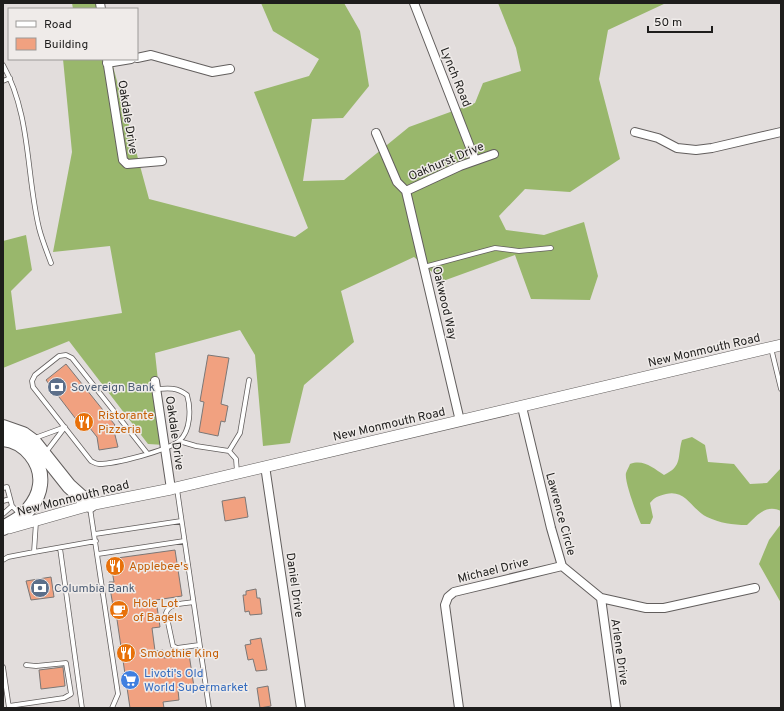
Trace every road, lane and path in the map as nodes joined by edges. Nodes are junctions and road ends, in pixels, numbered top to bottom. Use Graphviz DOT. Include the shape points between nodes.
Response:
graph roads {
  1 [pos="414,3"];
  2 [pos="138,58"];
  3 [pos="119,60"];
  4 [pos="107,61"];
  5 [pos="3,65"];
  6 [pos="230,69"];
  7 [pos="10,78"];
  8 [pos="3,81"];
  9 [pos="636,132"];
  10 [pos="781,132"];
  11 [pos="376,134"];
  12 [pos="494,154"];
  13 [pos="475,160"];
  14 [pos="162,161"];
  15 [pos="406,191"];
  16 [pos="551,248"];
  17 [pos="51,263"];
  18 [pos="424,267"];
  19 [pos="776,347"];
  20 [pos="249,380"];
  21 [pos="156,385"];
  22 [pos="781,389"];
  23 [pos="522,407"];
  24 [pos="460,421"];
  25 [pos="3,426"];
  26 [pos="65,427"];
  27 [pos="3,439"];
  28 [pos="31,440"];
  29 [pos="179,441"];
  30 [pos="165,447"];
  31 [pos="229,451"];
  32 [pos="147,453"];
  33 [pos="44,454"];
  34 [pos="265,466"];
  35 [pos="237,472"];
  36 [pos="3,488"];
  37 [pos="174,488"];
  38 [pos="10,499"];
  39 [pos="3,501"];
  40 [pos="90,505"];
  41 [pos="17,511"];
  42 [pos="3,514"];
  43 [pos="36,521"];
  44 [pos="181,521"];
  45 [pos="3,529"];
  46 [pos="95,534"];
  47 [pos="96,541"];
  48 [pos="184,541"];
  49 [pos="60,548"];
  50 [pos="34,552"];
  51 [pos="98,554"];
  52 [pos="3,560"];
  53 [pos="562,566"];
  54 [pos="754,588"];
  55 [pos="601,598"];
  56 [pos="193,602"];
  57 [pos="200,645"];
  58 [pos="26,665"];
  59 [pos="3,667"];
  60 [pos="9,707"];
  61 [pos="82,708"];
  62 [pos="111,708"];
  63 [pos="209,708"];
  64 [pos="301,708"];
  65 [pos="458,708"];
  66 [pos="616,708"];
  1 -- 13 [label="street, Lynch Road"];
  2 -- 6 [label="street" via="151,55 212,72"];
  3 -- 4 [label="street"];
  4 -- 14 [label="street, Oakdale Drive" via="122,160 126,164"];
  5 -- 7 [label="lane"];
  7 -- 8 [label="lane"];
  7 -- 17 [label="lane" via="25,125 39,228"];
  9 -- 10 [label="street" via="658,138 677,148 696,150"];
  11 -- 15 [label="street" via="397,182"];
  12 -- 13 [label="street, Oakhurst Drive"];
  13 -- 15 [label="street, Oakhurst Drive"];
  15 -- 18 [label="street, Oakwood Way"];
  16 -- 18 [label="lane" via="519,251 495,248"];
  18 -- 24 [label="street, Oakwood Way"];
  19 -- 22 [label="lane"];
  19 -- 23 [label="main road, New Monmouth Road"];
  20 -- 31 [label="lane" via="240,433"];
  21 -- 29 [label="lane" via="172,387 187,395 190,412"];
  21 -- 30 [label="street, Oakdale Drive"];
  23 -- 24 [label="main road, New Monmouth Road"];
  23 -- 53 [label="street, Lawrence Circle"];
  24 -- 34 [label="main road, New Monmouth Road"];
  25 -- 28 [label="highway"];
  26 -- 28 [label="lane"];
  26 -- 32 [label="lane" via="91,461 98,464"];
  26 -- 32 [label="lane" via="33,387 32,381 35,375 59,356 66,355 72,358"];
  26 -- 33 [label="lane"];
  27 -- 41 [label="highway" via="24,447 38,466 38,494 27,512"];
  28 -- 33 [label="highway"];
  29 -- 30 [label="lane"];
  29 -- 31 [label="lane" via="202,448"];
  30 -- 32 [label="lane"];
  30 -- 37 [label="street, Oakdale Drive"];
  31 -- 35 [label="lane" via="236,459"];
  33 -- 40 [label="highway" via="70,486"];
  34 -- 35 [label="main road, New Monmouth Road"];
  34 -- 64 [label="street, Daniel Drive"];
  35 -- 37 [label="main road, New Monmouth Road"];
  36 -- 38 [label="lane" via="7,487"];
  37 -- 40 [label="main road, New Monmouth Road"];
  37 -- 44 [label="lane"];
  38 -- 39 [label="lane"];
  38 -- 41 [label="lane"];
  40 -- 43 [label="main road, New Monmouth Road"];
  40 -- 46 [label="lane"];
  41 -- 42 [label="lane"];
  41 -- 45 [label="highway"];
  43 -- 45 [label="main road, New Monmouth Road"];
  43 -- 50 [label="lane"];
  44 -- 46 [label="lane"];
  44 -- 48 [label="lane"];
  46 -- 47 [label="lane"];
  47 -- 49 [label="lane"];
  47 -- 51 [label="lane"];
  48 -- 51 [label="lane"];
  48 -- 56 [label="lane"];
  49 -- 50 [label="lane"];
  49 -- 61 [label="lane"];
  50 -- 52 [label="lane"];
  51 -- 62 [label="lane" via="118,694"];
  53 -- 55 [label="street, Lawrence Circle"];
  53 -- 65 [label="street, Michael Drive" via="454,592 448,597 444,605"];
  54 -- 55 [label="street, Lawrence Circle" via="664,608 646,608"];
  55 -- 66 [label="street, Arlene Drive"];
  56 -- 57 [label="lane"];
  56 -- 57 [label="lane" via="168,609 166,613 170,641 178,648"];
  57 -- 63 [label="lane"];
  58 -- 60 [label="lane" via="66,663 71,694 64,698"];
  59 -- 60 [label="lane"];
}
